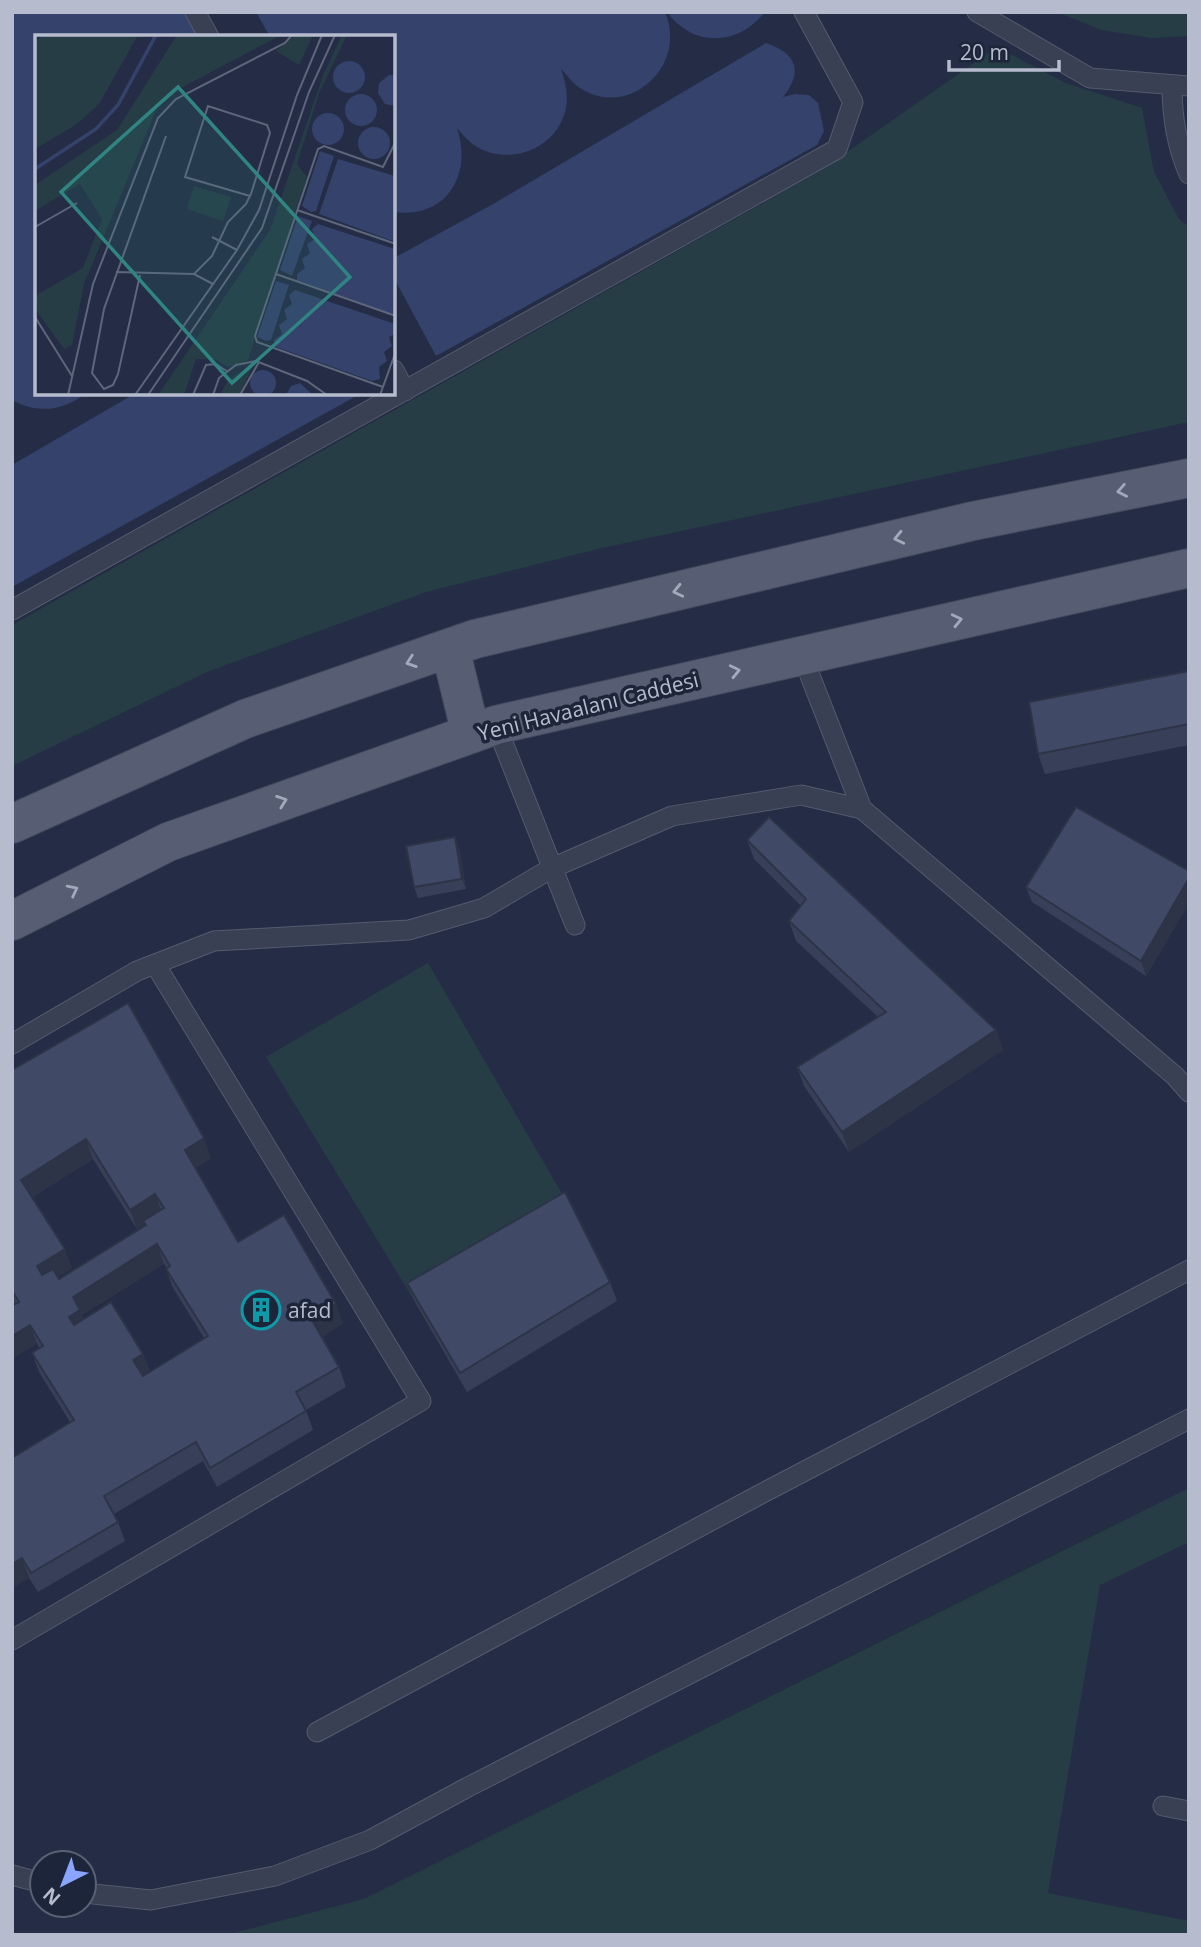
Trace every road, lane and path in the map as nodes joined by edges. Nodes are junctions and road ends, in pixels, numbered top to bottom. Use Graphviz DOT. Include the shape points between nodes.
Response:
graph roads {
  1 [pos="195,12"];
  2 [pos="804,12"];
  3 [pos="977,12"];
  4 [pos="208,35"];
  5 [pos="1180,85"];
  6 [pos="1189,174"];
  7 [pos="396,374"];
  8 [pos="405,391"];
  9 [pos="1189,478"];
  10 [pos="1189,568"];
  11 [pos="12,610"];
  12 [pos="450,648"];
  13 [pos="802,655"];
  14 [pos="483,729"];
  15 [pos="862,809"];
  16 [pos="12,824"];
  17 [pos="552,869"];
  18 [pos="12,922"];
  19 [pos="575,925"];
  20 [pos="155,964"];
  21 [pos="12,1044"];
  22 [pos="1182,1070"];
  23 [pos="1189,1092"];
  24 [pos="1189,1270"];
  25 [pos="1189,1419"];
  26 [pos="12,1640"];
  27 [pos="317,1732"];
  28 [pos="1163,1806"];
  29 [pos="1189,1811"];
  30 [pos="98,1894"];
  1 -- 4 [label="lane"];
  2 -- 8 [label="lane" via="853,103 837,149"];
  3 -- 5 [label="lane" via="1090,78"];
  5 -- 6 [label="lane" via="1172,115"];
  7 -- 8 [label="lane"];
  8 -- 11 [label="lane"];
  9 -- 12 [label="main road, one-way" via="973,521"];
  13 -- 10 [label="main road, Yeni Havaalanı Caddesi, one-way"];
  12 -- 14 [label="main road"];
  12 -- 16 [label="main road, one-way" via="245,719"];
  14 -- 13 [label="main road, Yeni Havaalanı Caddesi, one-way"];
  13 -- 15 [label="lane"];
  14 -- 17 [label="lane"];
  18 -- 14 [label="main road, Yeni Havaalanı Caddesi, one-way" via="168,842"];
  15 -- 17 [label="lane" via="802,795 672,816"];
  15 -- 22 [label="lane"];
  17 -- 19 [label="lane"];
  17 -- 20 [label="lane" via="484,908 409,930 215,941"];
  20 -- 21 [label="lane"];
  20 -- 26 [label="lane" via="421,1401"];
  22 -- 23 [label="lane"];
  24 -- 27 [label="lane"];
  25 -- 30 [label="lane" via="370,1840 275,1876 151,1900"];
  28 -- 29 [label="lane"];
}
